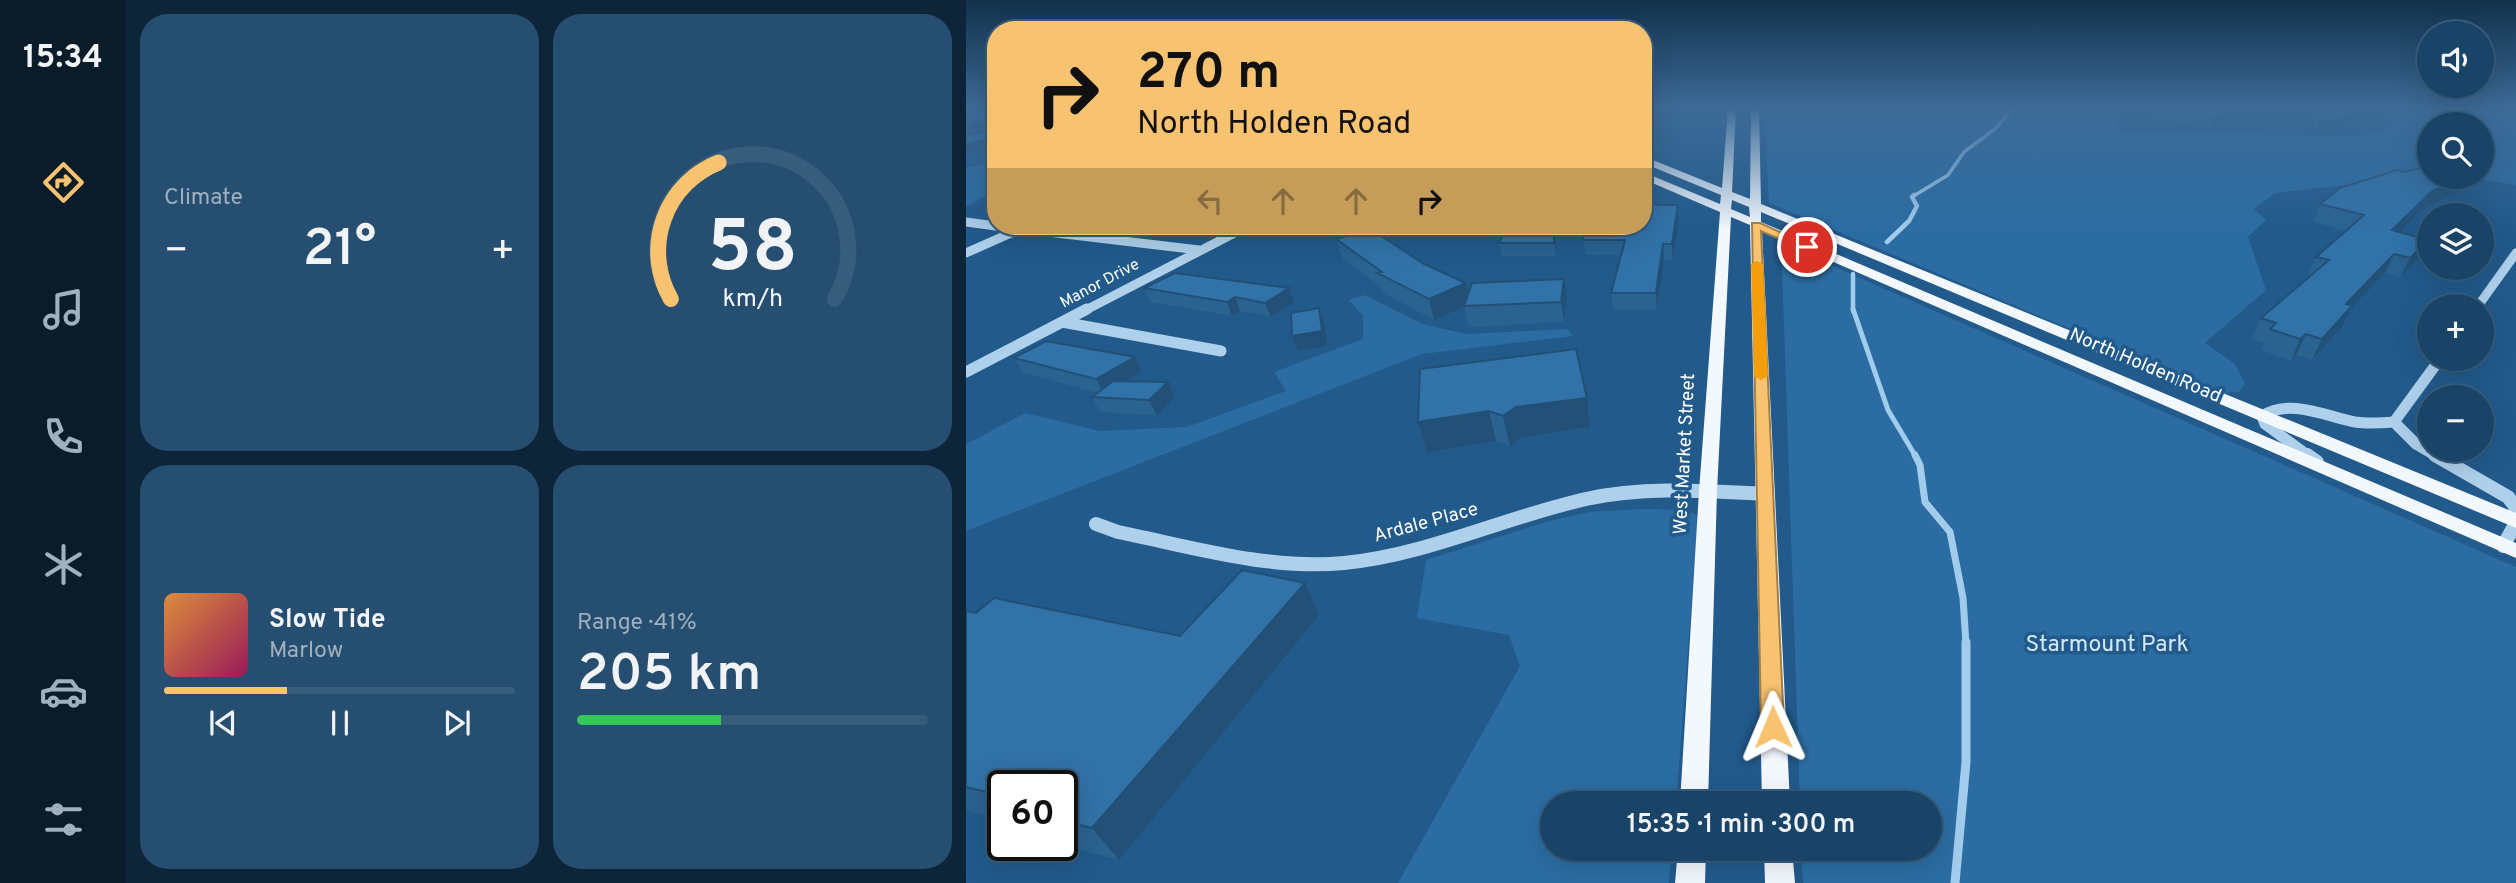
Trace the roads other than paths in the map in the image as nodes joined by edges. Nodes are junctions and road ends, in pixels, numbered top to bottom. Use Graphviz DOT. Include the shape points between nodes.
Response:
graph roads {
  1 [pos="1730,149"];
  2 [pos="1755,149"];
  3 [pos="1652,164"];
  4 [pos="1652,178"];
  5 [pos="1728,203"];
  6 [pos="1755,206"];
  7 [pos="966,222"];
  8 [pos="987,225"];
  9 [pos="1756,225"];
  10 [pos="1005,235"];
  11 [pos="1085,235"];
  12 [pos="1230,235"];
  13 [pos="1200,250"];
  14 [pos="966,253"];
  15 [pos="2516,253"];
  16 [pos="2487,294"];
  17 [pos="1062,322"];
  18 [pos="1221,351"];
  19 [pos="2431,371"];
  20 [pos="966,372"];
  21 [pos="2262,416"];
  22 [pos="2394,422"];
  23 [pos="2325,468"];
  24 [pos="1708,491"];
  25 [pos="1766,494"];
  26 [pos="2516,515"];
  27 [pos="2516,522"];
  28 [pos="1096,524"];
  29 [pos="2510,549"];
  30 [pos="1695,791"];
  31 [pos="1776,791"];
  32 [pos="1691,861"];
  33 [pos="1779,861"];
  34 [pos="1690,883"];
  35 [pos="1780,883"];
  1 -- 5 [label="main road, West Market Street"];
  2 -- 6 [label="main road"];
  3 -- 5 [label="main road"];
  4 -- 5 [label="main road"];
  5 -- 6 [label="main road, North Holden Road"];
  5 -- 9 [label="main road, North Holden Road"];
  5 -- 24 [label="main road, West Market Street"];
  6 -- 9 [label="main road"];
  6 -- 21 [label="main road, North Holden Road"];
  7 -- 8 [label="street"];
  9 -- 23 [label="main road, North Holden Road"];
  9 -- 25 [label="main road"];
  10 -- 14 [label="street"];
  11 -- 13 [label="street"];
  12 -- 13 [label="street, Manor Drive"];
  13 -- 17 [label="street, Manor Drive"];
  15 -- 16 [label="street"];
  17 -- 18 [label="street"];
  17 -- 20 [label="street, Manor Drive"];
  19 -- 22 [label="street"];
  21 -- 22 [label="street" via="2268,410 2285,408 2359,422"];
  21 -- 23 [label="street" via="2265,424"];
  21 -- 27 [label="main road, North Holden Road"];
  22 -- 26 [label="street" via="2416,444 2508,496"];
  23 -- 29 [label="main road, North Holden Road"];
  24 -- 25 [label="street, Ardale Place"];
  24 -- 28 [label="street, Ardale Place" via="1628,491 1587,498 1438,543 1344,563 1275,562"];
  24 -- 30 [label="main road, West Market Street"];
  25 -- 31 [label="main road"];
  27 -- 29 [label="street"];
  32 -- 34 [label="main road"];
  33 -- 35 [label="main road"];
}
